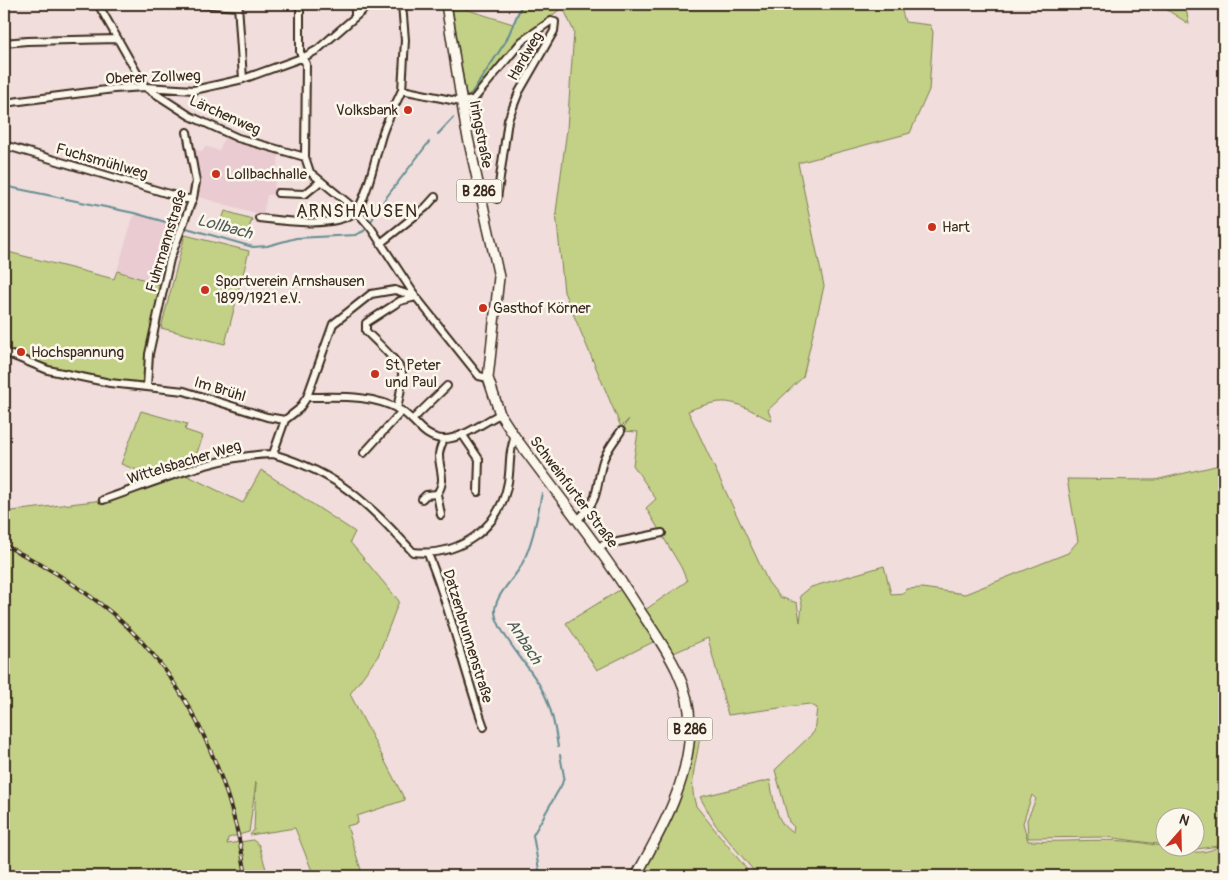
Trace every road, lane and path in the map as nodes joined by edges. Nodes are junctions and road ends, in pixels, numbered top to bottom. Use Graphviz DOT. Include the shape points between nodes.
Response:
graph roads {
  1 [pos="98,4"];
  2 [pos="198,4"];
  3 [pos="300,4"];
  4 [pos="355,4"];
  5 [pos="370,4"];
  6 [pos="402,4"];
  7 [pos="446,4"];
  8 [pos="239,6"];
  9 [pos="355,17"];
  10 [pos="118,39"];
  11 [pos="4,44"];
  12 [pos="304,57"];
  13 [pos="243,79"];
  14 [pos="145,87"];
  15 [pos="402,90"];
  16 [pos="461,102"];
  17 [pos="4,103"];
  18 [pos="187,132"];
  19 [pos="4,145"];
  20 [pos="305,157"];
  21 [pos="321,181"];
  22 [pos="278,192"];
  23 [pos="435,197"];
  24 [pos="193,198"];
  25 [pos="497,198"];
  26 [pos="356,211"];
  27 [pos="259,218"];
  28 [pos="382,242"];
  29 [pos="416,298"];
  30 [pos="4,352"];
  31 [pos="488,378"];
  32 [pos="447,386"];
  33 [pos="147,388"];
  34 [pos="307,397"];
  35 [pos="400,410"];
  36 [pos="500,414"];
  37 [pos="285,420"];
  38 [pos="412,420"];
  39 [pos="620,430"];
  40 [pos="462,434"];
  41 [pos="515,437"];
  42 [pos="444,439"];
  43 [pos="364,452"];
  44 [pos="273,454"];
  45 [pos="478,492"];
  46 [pos="437,494"];
  47 [pos="103,500"];
  48 [pos="422,500"];
  49 [pos="441,516"];
  50 [pos="577,520"];
  51 [pos="662,533"];
  52 [pos="598,546"];
  53 [pos="428,554"];
  54 [pos="484,727"];
  55 [pos="636,876"];
  1 -- 10 [label="street, Lärchenweg"];
  2 -- 8 [label="street"];
  3 -- 12 [label="street" via="300,52"];
  4 -- 9 [label="street"];
  5 -- 9 [label="street, Oberer Zollweg"];
  6 -- 15 [label="street" via="405,40"];
  7 -- 16 [label="main road, Iringstraße / B 286"];
  8 -- 13 [label="street"];
  9 -- 12 [label="street, Oberer Zollweg"];
  10 -- 11 [label="street"];
  10 -- 14 [label="street, Lärchenweg"];
  12 -- 13 [label="street, Oberer Zollweg"];
  12 -- 20 [label="street"];
  13 -- 14 [label="street, Oberer Zollweg" via="194,90"];
  14 -- 17 [label="street, Oberer Zollweg" via="114,88"];
  14 -- 20 [label="street, Lärchenweg" via="190,116 238,138"];
  15 -- 16 [label="street"];
  15 -- 26 [label="street" via="384,130"];
  16 -- 25 [label="street, Hardweg" via="474,100 522,41 550,20 555,22 554,31 519,92 508,120"];
  16 -- 31 [label="main road, Iringstraße / B 286" via="499,277"];
  18 -- 24 [label="street, Fuhrmannstraße" via="196,182"];
  19 -- 24 [label="street, Fuchsmühlweg" via="186,199"];
  20 -- 21 [label="street" via="310,172"];
  21 -- 22 [label="street" via="304,194"];
  21 -- 26 [label="street"];
  23 -- 28 [label="street"];
  24 -- 33 [label="street, Fuhrmannstraße" via="164,286 149,354"];
  26 -- 27 [label="street" via="344,218 327,221"];
  26 -- 28 [label="street"];
  28 -- 29 [label="street"];
  29 -- 31 [label="street" via="479,376"];
  29 -- 34 [label="street" via="395,290 371,294 342,316 331,328"];
  29 -- 35 [label="street" via="400,301 366,323 366,331 402,371"];
  30 -- 33 [label="street, Im Brühl" via="48,370"];
  31 -- 36 [label="main road, Iringstraße / B 286"];
  32 -- 38 [label="street"];
  33 -- 37 [label="street, Im Brühl" via="191,392 267,418"];
  34 -- 35 [label="street" via="367,397"];
  34 -- 37 [label="street"];
  35 -- 38 [label="street"];
  35 -- 43 [label="street"];
  36 -- 40 [label="street"];
  36 -- 41 [label="main road, Schweinfurter Straße / B 286"];
  37 -- 44 [label="street"];
  38 -- 42 [label="street" via="424,433"];
  39 -- 50 [label="street" via="603,460 597,496"];
  40 -- 42 [label="street"];
  40 -- 45 [label="street" via="479,459"];
  41 -- 50 [label="main road, Schweinfurter Straße / B 286"];
  41 -- 53 [label="street" via="510,447 508,483 494,518 473,539 459,547"];
  42 -- 46 [label="street" via="439,454 442,487"];
  44 -- 47 [label="street, Wittelsbacher Weg" via="252,455 182,473"];
  44 -- 53 [label="street" via="332,477 373,509 413,552"];
  46 -- 48 [label="street" via="426,495"];
  46 -- 49 [label="street"];
  50 -- 52 [label="main road, Schweinfurter Straße / B 286"];
  51 -- 52 [label="street"];
  52 -- 55 [label="main road, Schweinfurter Straße / B 286" via="669,655 688,703 690,726 676,796"];
  53 -- 54 [label="street, Datzenbrunnenstraße" via="441,586"];
}
